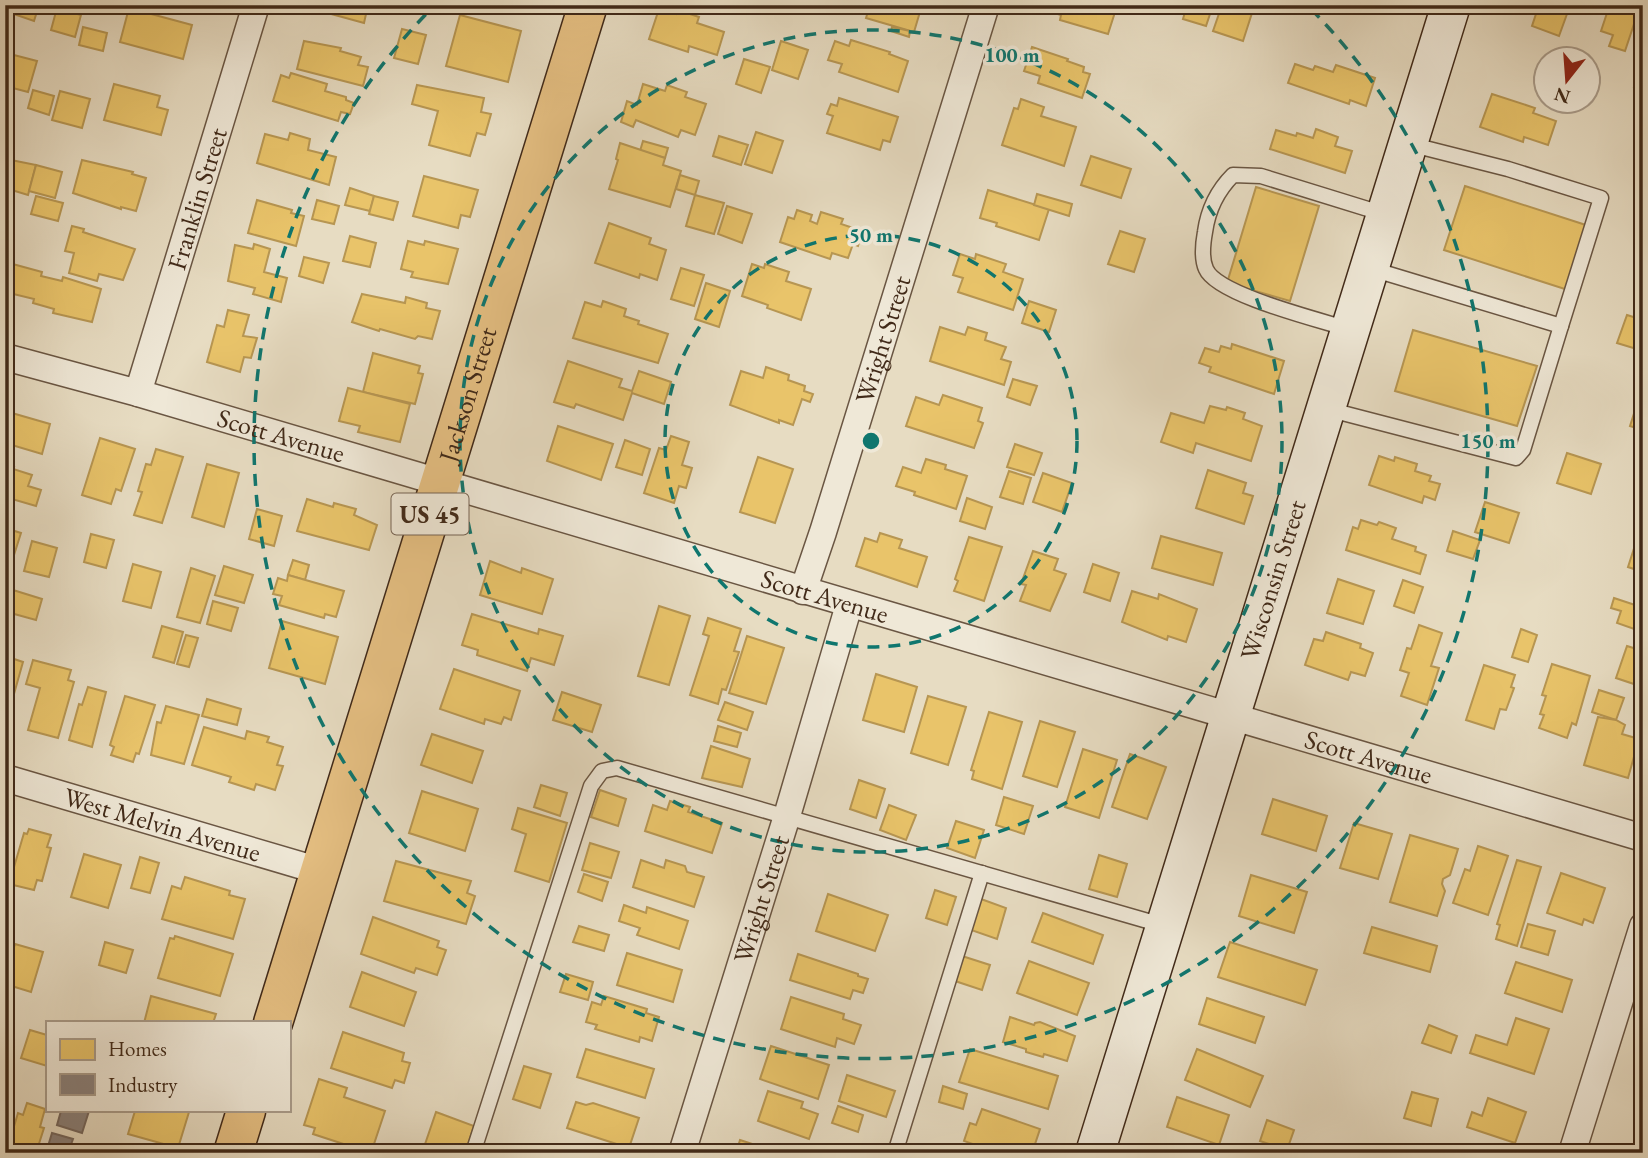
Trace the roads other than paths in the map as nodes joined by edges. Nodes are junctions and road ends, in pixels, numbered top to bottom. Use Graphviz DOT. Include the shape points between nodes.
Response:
graph roads {
  1 [pos="256,5"];
  2 [pos="588,5"];
  3 [pos="986,5"];
  4 [pos="1451,5"];
  5 [pos="1408,144"];
  6 [pos="1386,215"];
  7 [pos="1369,268"];
  8 [pos="1561,326"];
  9 [pos="1350,330"];
  10 [pos="5,357"];
  11 [pos="138,393"];
  12 [pos="1325,409"];
  13 [pos="440,484"];
  14 [pos="803,591"];
  15 [pos="849,604"];
  16 [pos="1229,717"];
  17 [pos="5,778"];
  18 [pos="787,816"];
  19 [pos="1643,838"];
  20 [pos="320,871"];
  21 [pos="982,873"];
  22 [pos="1166,926"];
  23 [pos="1643,926"];
  24 [pos="274,1021"];
  25 [pos="246,1112"];
  26 [pos="233,1153"];
  27 [pos="473,1153"];
  28 [pos="682,1153"];
  29 [pos="895,1153"];
  30 [pos="1095,1153"];
  31 [pos="1572,1153"];
  1 -- 11 [label="street, Franklin Street"];
  2 -- 13 [label="main road, Jackson Street / US 45"];
  3 -- 14 [label="street, Wright Street"];
  4 -- 5 [label="street, Wisconsin Street"];
  5 -- 6 [label="street, Wisconsin Street"];
  5 -- 8 [label="lane" via="1601,198"];
  6 -- 7 [label="street, Wisconsin Street"];
  6 -- 9 [label="lane" via="1261,176 1233,175 1219,189 1206,226 1206,270 1218,284"];
  7 -- 8 [label="lane"];
  7 -- 9 [label="street, Wisconsin Street"];
  8 -- 12 [label="lane" via="1523,450 1516,458"];
  9 -- 12 [label="street, Wisconsin Street"];
  10 -- 11 [label="street, Scott Avenue"];
  11 -- 13 [label="street, Scott Avenue"];
  12 -- 16 [label="street, Wisconsin Street"];
  13 -- 14 [label="street, Scott Avenue"];
  13 -- 20 [label="main road, Jackson Street / US 45"];
  14 -- 15 [label="street, Scott Avenue"];
  15 -- 16 [label="street, Scott Avenue"];
  15 -- 18 [label="street, Wright Street"];
  16 -- 19 [label="street, Scott Avenue"];
  16 -- 22 [label="street, Wisconsin Street"];
  17 -- 20 [label="street, West Melvin Avenue"];
  18 -- 21 [label="lane"];
  18 -- 27 [label="lane" via="617,768 602,771 591,786"];
  18 -- 28 [label="street, Wright Street"];
  20 -- 24 [label="main road, Jackson Street / US 45"];
  21 -- 22 [label="lane"];
  21 -- 29 [label="lane"];
  22 -- 30 [label="street, Wisconsin Street"];
  23 -- 31 [label="street"];
  25 -- 26 [label="main road"];
}
